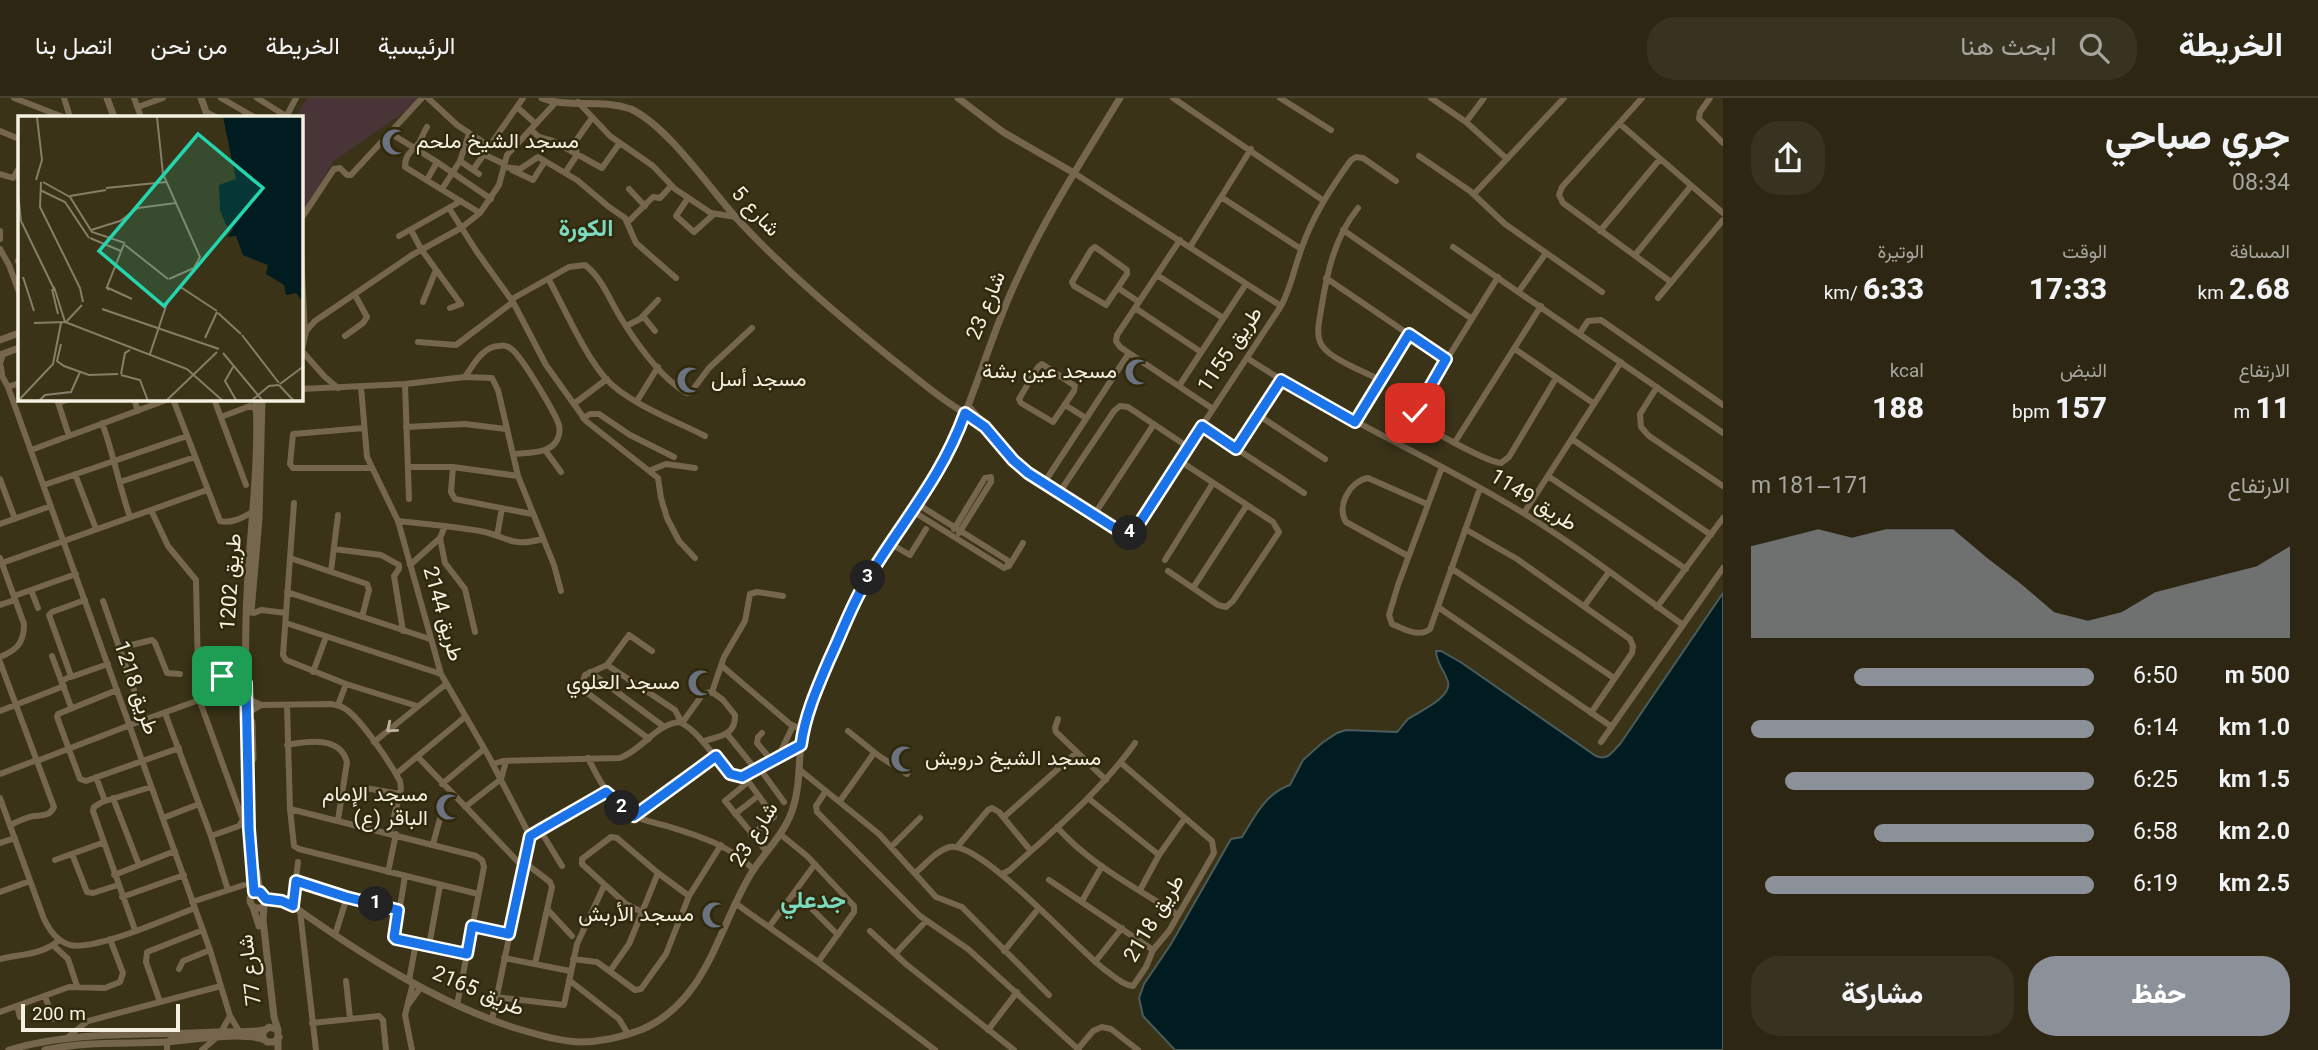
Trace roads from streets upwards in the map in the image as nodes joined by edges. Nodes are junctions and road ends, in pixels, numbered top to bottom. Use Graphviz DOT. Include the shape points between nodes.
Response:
graph roads {
  1 [pos="14,98"];
  2 [pos="64,98"];
  3 [pos="107,98"];
  4 [pos="134,98"];
  5 [pos="163,98"];
  6 [pos="201,98"];
  7 [pos="221,98"];
  8 [pos="257,98"];
  9 [pos="295,98"];
  10 [pos="422,98"];
  11 [pos="428,98"];
  12 [pos="523,98"];
  13 [pos="542,98"];
  14 [pos="958,98"];
  15 [pos="1120,98"];
  16 [pos="1173,98"];
  17 [pos="1194,98"];
  18 [pos="1280,98"];
  19 [pos="1431,98"];
  20 [pos="1484,98"];
  21 [pos="1642,98"];
  22 [pos="1710,98"];
  23 [pos="600,99"];
  24 [pos="1562,99"];
  25 [pos="577,100"];
  26 [pos="556,102"];
  27 [pos="138,107"];
  28 [pos="517,107"];
  29 [pos="1189,108"];
  30 [pos="207,114"];
  31 [pos="60,116"];
  32 [pos="69,116"];
  33 [pos="114,116"];
  34 [pos="141,116"];
  35 [pos="252,116"];
  36 [pos="284,116"];
  37 [pos="286,116"];
  38 [pos="592,118"];
  39 [pos="1466,122"];
  40 [pos="1620,124"];
  41 [pos="427,127"];
  42 [pos="533,127"];
  43 [pos="1331,130"];
  44 [pos="1,133"];
  45 [pos="390,133"];
  46 [pos="469,134"];
  47 [pos="18,139"];
  48 [pos="1723,143"];
  49 [pos="619,144"];
  50 [pos="489,146"];
  51 [pos="412,147"];
  52 [pos="1251,149"];
  53 [pos="483,153"];
  54 [pos="577,155"];
  55 [pos="1419,156"];
  56 [pos="1507,159"];
  57 [pos="1660,159"];
  58 [pos="545,160"];
  59 [pos="460,161"];
  60 [pos="437,162"];
  61 [pos="606,163"];
  62 [pos="615,166"];
  63 [pos="506,167"];
  64 [pos="18,170"];
  65 [pos="0,173"];
  66 [pos="453,173"];
  67 [pos="565,173"];
  68 [pos="1074,173"];
  69 [pos="427,180"];
  70 [pos="1396,181"];
  71 [pos="671,186"];
  72 [pos="1691,186"];
  73 [pos="442,189"];
  74 [pos="629,189"];
  75 [pos="1474,194"];
  76 [pos="1222,197"];
  77 [pos="688,198"];
  78 [pos="491,199"];
  79 [pos="461,201"];
  80 [pos="1324,201"];
  81 [pos="645,206"];
  82 [pos="449,208"];
  83 [pos="1358,208"];
  84 [pos="480,213"];
  85 [pos="1723,213"];
  86 [pos="713,214"];
  87 [pos="303,216"];
  88 [pos="736,217"];
  89 [pos="1723,220"];
  90 [pos="628,222"];
  91 [pos="461,228"];
  92 [pos="411,230"];
  93 [pos="1343,230"];
  94 [pos="0,231"];
  95 [pos="1600,231"];
  96 [pos="399,236"];
  97 [pos="0,240"];
  98 [pos="1180,240"];
  99 [pos="1190,247"];
  100 [pos="1453,247"];
  101 [pos="0,249"];
  102 [pos="421,249"];
  103 [pos="1301,249"];
  104 [pos="1546,253"];
  105 [pos="1635,255"];
  106 [pos="436,270"];
  107 [pos="16,274"];
  108 [pos="1157,275"];
  109 [pos="1498,277"];
  110 [pos="676,278"];
  111 [pos="1326,278"];
  112 [pos="549,280"];
  113 [pos="1671,282"];
  114 [pos="1246,284"];
  115 [pos="1118,288"];
  116 [pos="1519,291"];
  117 [pos="1602,292"];
  118 [pos="355,295"];
  119 [pos="1658,298"];
  120 [pos="512,300"];
  121 [pos="658,300"];
  122 [pos="303,302"];
  123 [pos="423,302"];
  124 [pos="1137,305"];
  125 [pos="1281,306"];
  126 [pos="1541,306"];
  127 [pos="450,308"];
  128 [pos="643,316"];
  129 [pos="1223,318"];
  130 [pos="1472,319"];
  131 [pos="626,326"];
  132 [pos="752,328"];
  133 [pos="655,331"];
  134 [pos="18,333"];
  135 [pos="1580,333"];
  136 [pos="1409,334"];
  137 [pos="305,335"];
  138 [pos="345,337"];
  139 [pos="0,340"];
  140 [pos="303,342"];
  141 [pos="418,342"];
  142 [pos="1515,349"];
  143 [pos="303,352"];
  144 [pos="1201,352"];
  145 [pos="1129,353"];
  146 [pos="2,355"];
  147 [pos="1247,358"];
  148 [pos="1446,359"];
  149 [pos="1621,362"];
  150 [pos="658,366"];
  151 [pos="1,372"];
  152 [pos="465,377"];
  153 [pos="1556,377"];
  154 [pos="607,379"];
  155 [pos="1281,380"];
  156 [pos="1380,380"];
  157 [pos="18,383"];
  158 [pos="405,384"];
  159 [pos="1179,386"];
  160 [pos="8,387"];
  161 [pos="361,387"];
  162 [pos="1657,387"];
  163 [pos="338,388"];
  164 [pos="303,389"];
  165 [pos="932,390"];
  166 [pos="9,395"];
  167 [pos="0,398"];
  168 [pos="58,401"];
  169 [pos="135,401"];
  170 [pos="166,401"];
  171 [pos="172,401"];
  172 [pos="215,401"];
  173 [pos="256,401"];
  174 [pos="262,401"];
  175 [pos="637,401"];
  176 [pos="575,403"];
  177 [pos="1593,403"];
  178 [pos="968,405"];
  179 [pos="1065,405"];
  180 [pos="1723,405"];
  181 [pos="1213,408"];
  182 [pos="256,409"];
  183 [pos="138,411"];
  184 [pos="965,413"];
  185 [pos="1258,415"];
  186 [pos="221,417"];
  187 [pos="583,418"];
  188 [pos="1086,418"];
  189 [pos="1355,422"];
  190 [pos="102,423"];
  191 [pos="1154,424"];
  192 [pos="1202,426"];
  193 [pos="407,427"];
  194 [pos="985,427"];
  195 [pos="364,428"];
  196 [pos="506,429"];
  197 [pos="1723,433"];
  198 [pos="69,436"];
  199 [pos="187,436"];
  200 [pos="705,436"];
  201 [pos="1572,439"];
  202 [pos="1455,442"];
  203 [pos="1188,447"];
  204 [pos="1236,449"];
  205 [pos="31,450"];
  206 [pos="545,450"];
  207 [pos="513,454"];
  208 [pos="195,457"];
  209 [pos="674,457"];
  210 [pos="1325,458"];
  211 [pos="114,460"];
  212 [pos="1180,461"];
  213 [pos="408,467"];
  214 [pos="453,467"];
  215 [pos="1442,467"];
  216 [pos="371,468"];
  217 [pos="695,468"];
  218 [pos="651,470"];
  219 [pos="561,471"];
  220 [pos="75,474"];
  221 [pos="518,476"];
  222 [pos="1548,476"];
  223 [pos="0,479"];
  224 [pos="120,482"];
  225 [pos="1044,483"];
  226 [pos="1213,483"];
  227 [pos="44,485"];
  228 [pos="246,485"];
  229 [pos="1723,486"];
  230 [pos="1480,488"];
  231 [pos="207,490"];
  232 [pos="1304,493"];
  233 [pos="1059,494"];
  234 [pos="409,499"];
  235 [pos="294,503"];
  236 [pos="973,504"];
  237 [pos="1427,504"];
  238 [pos="1247,505"];
  239 [pos="51,506"];
  240 [pos="502,508"];
  241 [pos="916,508"];
  242 [pos="151,510"];
  243 [pos="254,511"];
  244 [pos="532,513"];
  245 [pos="1524,513"];
  246 [pos="338,515"];
  247 [pos="1094,515"];
  248 [pos="130,517"];
  249 [pos="243,517"];
  250 [pos="1723,518"];
  251 [pos="15,519"];
  252 [pos="398,521"];
  253 [pos="0,524"];
  254 [pos="253,524"];
  255 [pos="445,526"];
  256 [pos="96,529"];
  257 [pos="926,529"];
  258 [pos="958,529"];
  259 [pos="1465,529"];
  260 [pos="1711,535"];
  261 [pos="497,536"];
  262 [pos="953,536"];
  263 [pos="440,538"];
  264 [pos="543,539"];
  265 [pos="63,541"];
  266 [pos="1023,543"];
  267 [pos="891,544"];
  268 [pos="334,549"];
  269 [pos="987,553"];
  270 [pos="1408,556"];
  271 [pos="290,558"];
  272 [pos="695,558"];
  273 [pos="1,560"];
  274 [pos="1165,560"];
  275 [pos="410,565"];
  276 [pos="1451,568"];
  277 [pos="1723,568"];
  278 [pos="1686,569"];
  279 [pos="1168,570"];
  280 [pos="331,571"];
  281 [pos="1609,572"];
  282 [pos="76,574"];
  283 [pos="1194,588"];
  284 [pos="31,590"];
  285 [pos="561,591"];
  286 [pos="287,592"];
  287 [pos="783,596"];
  288 [pos="15,598"];
  289 [pos="85,600"];
  290 [pos="103,601"];
  291 [pos="0,605"];
  292 [pos="1585,606"];
  293 [pos="1438,607"];
  294 [pos="1657,607"];
  295 [pos="38,608"];
  296 [pos="254,613"];
  297 [pos="286,613"];
  298 [pos="362,617"];
  299 [pos="285,623"];
  300 [pos="1683,625"];
  301 [pos="112,629"];
  302 [pos="403,631"];
  303 [pos="475,632"];
  304 [pos="97,634"];
  305 [pos="326,637"];
  306 [pos="430,639"];
  307 [pos="119,648"];
  308 [pos="652,651"];
  309 [pos="52,656"];
  310 [pos="0,660"];
  311 [pos="108,664"];
  312 [pos="607,665"];
  313 [pos="722,666"];
  314 [pos="313,672"];
  315 [pos="590,672"];
  316 [pos="180,674"];
  317 [pos="440,674"];
  318 [pos="71,677"];
  319 [pos="1614,678"];
  320 [pos="246,683"];
  321 [pos="63,684"];
  322 [pos="346,684"];
  323 [pos="446,684"];
  324 [pos="117,690"];
  325 [pos="134,690"];
  326 [pos="225,690"];
  327 [pos="712,692"];
  328 [pos="199,699"];
  329 [pos="251,700"];
  330 [pos="16,705"];
  331 [pos="261,705"];
  332 [pos="287,705"];
  333 [pos="338,705"];
  334 [pos="417,706"];
  335 [pos="71,707"];
  336 [pos="0,710"];
  337 [pos="251,711"];
  338 [pos="165,712"];
  339 [pos="1591,713"];
  340 [pos="465,717"];
  341 [pos="784,717"];
  342 [pos="1058,719"];
  343 [pos="682,723"];
  344 [pos="130,725"];
  345 [pos="663,726"];
  346 [pos="793,726"];
  347 [pos="804,727"];
  348 [pos="1612,727"];
  349 [pos="848,731"];
  350 [pos="762,733"];
  351 [pos="727,734"];
  352 [pos="649,739"];
  353 [pos="704,741"];
  354 [pos="374,742"];
  355 [pos="1601,742"];
  356 [pos="1135,744"];
  357 [pos="287,745"];
  358 [pos="801,745"];
  359 [pos="178,748"];
  360 [pos="68,750"];
  361 [pos="486,752"];
  362 [pos="874,752"];
  363 [pos="1076,753"];
  364 [pos="716,756"];
  365 [pos="418,757"];
  366 [pos="588,758"];
  367 [pos="775,759"];
  368 [pos="37,761"];
  369 [pos="142,762"];
  370 [pos="505,763"];
  371 [pos="1121,763"];
  372 [pos="494,767"];
  373 [pos="800,769"];
  374 [pos="758,770"];
  375 [pos="0,774"];
  376 [pos="396,774"];
  377 [pos="907,774"];
  378 [pos="96,777"];
  379 [pos="501,779"];
  380 [pos="746,779"];
  381 [pos="1106,779"];
  382 [pos="799,780"];
  383 [pos="812,781"];
  384 [pos="442,783"];
  385 [pos="151,787"];
  386 [pos="365,788"];
  387 [pos="826,791"];
  388 [pos="606,792"];
  389 [pos="400,794"];
  390 [pos="758,796"];
  391 [pos="0,798"];
  392 [pos="113,798"];
  393 [pos="1088,798"];
  394 [pos="105,801"];
  395 [pos="840,801"];
  396 [pos="784,803"];
  397 [pos="199,804"];
  398 [pos="466,807"];
  399 [pos="290,809"];
  400 [pos="735,814"];
  401 [pos="441,815"];
  402 [pos="634,816"];
  403 [pos="1004,817"];
  404 [pos="163,818"];
  405 [pos="920,818"];
  406 [pos="1185,818"];
  407 [pos="338,820"];
  408 [pos="10,825"];
  409 [pos="1056,827"];
  410 [pos="540,830"];
  411 [pos="393,833"];
  412 [pos="780,834"];
  413 [pos="751,835"];
  414 [pos="211,836"];
  415 [pos="530,836"];
  416 [pos="15,838"];
  417 [pos="0,843"];
  418 [pos="103,843"];
  419 [pos="433,844"];
  420 [pos="721,845"];
  421 [pos="892,846"];
  422 [pos="957,847"];
  423 [pos="1031,850"];
  424 [pos="175,851"];
  425 [pos="767,852"];
  426 [pos="72,854"];
  427 [pos="1159,855"];
  428 [pos="55,860"];
  429 [pos="298,862"];
  430 [pos="524,864"];
  431 [pos="815,864"];
  432 [pos="139,865"];
  433 [pos="562,866"];
  434 [pos="1102,866"];
  435 [pos="754,870"];
  436 [pos="388,872"];
  437 [pos="657,873"];
  438 [pos="915,873"];
  439 [pos="1002,874"];
  440 [pos="114,875"];
  441 [pos="184,875"];
  442 [pos="405,876"];
  443 [pos="1049,880"];
  444 [pos="30,881"];
  445 [pos="296,881"];
  446 [pos="118,885"];
  447 [pos="244,885"];
  448 [pos="440,885"];
  449 [pos="604,886"];
  450 [pos="228,890"];
  451 [pos="1140,890"];
  452 [pos="795,891"];
  453 [pos="0,892"];
  454 [pos="257,892"];
  455 [pos="478,894"];
  456 [pos="689,896"];
  457 [pos="122,897"];
  458 [pos="346,897"];
  459 [pos="1082,901"];
  460 [pos="265,902"];
  461 [pos="735,903"];
  462 [pos="194,905"];
  463 [pos="253,907"];
  464 [pos="1039,908"];
  465 [pos="297,909"];
  466 [pos="398,910"];
  467 [pos="548,910"];
  468 [pos="642,912"];
  469 [pos="1178,915"];
  470 [pos="926,921"];
  471 [pos="472,926"];
  472 [pos="769,927"];
  473 [pos="1122,928"];
  474 [pos="135,930"];
  475 [pos="203,930"];
  476 [pos="870,932"];
  477 [pos="509,934"];
  478 [pos="838,934"];
  479 [pos="335,935"];
  480 [pos="572,936"];
  481 [pos="110,939"];
  482 [pos="57,943"];
  483 [pos="416,943"];
  484 [pos="429,946"];
  485 [pos="210,950"];
  486 [pos="1153,950"];
  487 [pos="1004,951"];
  488 [pos="467,954"];
  489 [pos="895,954"];
  490 [pos="504,958"];
  491 [pos="0,959"];
  492 [pos="573,959"];
  493 [pos="818,962"];
  494 [pos="1095,962"];
  495 [pos="535,964"];
  496 [pos="179,969"];
  497 [pos="570,971"];
  498 [pos="610,971"];
  499 [pos="569,980"];
  500 [pos="346,981"];
  501 [pos="414,983"];
  502 [pos="77,986"];
  503 [pos="221,986"];
  504 [pos="1017,992"];
  505 [pos="1049,995"];
  506 [pos="45,996"];
  507 [pos="496,997"];
  508 [pos="160,1002"];
  509 [pos="457,1005"];
  510 [pos="17,1006"];
  511 [pos="0,1012"];
  512 [pos="230,1016"];
  513 [pos="20,1017"];
  514 [pos="350,1018"];
  515 [pos="52,1019"];
  516 [pos="492,1020"];
  517 [pos="85,1023"];
  518 [pos="312,1023"];
  519 [pos="265,1029"];
  520 [pos="988,1030"];
  521 [pos="239,1031"];
  522 [pos="278,1034"];
  523 [pos="628,1034"];
  524 [pos="218,1035"];
  525 [pos="91,1036"];
  526 [pos="68,1037"];
  527 [pos="600,1040"];
  528 [pos="266,1041"];
  529 [pos="171,1042"];
  530 [pos="579,1046"];
  531 [pos="100,1047"];
  532 [pos="9,1050"];
  533 [pos="45,1050"];
  534 [pos="173,1050"];
  535 [pos="202,1050"];
  536 [pos="272,1050"];
  537 [pos="278,1050"];
  538 [pos="316,1050"];
  539 [pos="386,1050"];
  540 [pos="412,1050"];
  541 [pos="602,1050"];
  542 [pos="934,1050"];
  543 [pos="1014,1050"];
  544 [pos="1079,1050"];
  545 [pos="1138,1050"];
  1 -- 31 [label="street"];
  2 -- 32 [label="street"];
  3 -- 33 [label="street"];
  4 -- 27 [label="street"];
  5 -- 27 [label="street"];
  6 -- 30 [label="street"];
  7 -- 35 [label="street"];
  8 -- 36 [label="street"];
  9 -- 37 [label="street"];
  10 -- 45 [label="street"];
  11 -- 46 [label="street"];
  12 -- 28 [label="street"];
  13 -- 26 [label="street, شارع 5"];
  14 -- 68 [label="street" via="1003,132"];
  15 -- 68 [label="street, شارع 23"];
  16 -- 29 [label="street"];
  17 -- 29 [label="street"];
  18 -- 43 [label="street"];
  19 -- 39 [label="street"];
  20 -- 39 [label="street"];
  21 -- 40 [label="street"];
  22 -- 48 [label="street" via="1699,118"];
  23 -- 25 [label="street, شارع 5"];
  23 -- 88 [label="street, شارع 5" via="648,119"];
  24 -- 56 [label="street"];
  25 -- 26 [label="street, شارع 5"];
  25 -- 38 [label="street"];
  26 -- 42 [label="street"];
  27 -- 34 [label="street"];
  28 -- 42 [label="street"];
  28 -- 50 [label="street"];
  29 -- 52 [label="street"];
  38 -- 49 [label="street"];
  38 -- 54 [label="street" via="575,144"];
  39 -- 56 [label="street"];
  40 -- 57 [label="street"];
  40 -- 95 [label="street" via="1560,190 1563,203"];
  41 -- 51 [label="street"];
  42 -- 54 [label="street" via="539,137"];
  42 -- 63 [label="street" via="510,151"];
  44 -- 47 [label="street"];
  45 -- 51 [label="street"];
  45 -- 87 [label="street" via="351,175 334,169"];
  46 -- 50 [label="street"];
  46 -- 59 [label="street"];
  49 -- 61 [label="street"];
  49 -- 71 [label="street" via="653,166"];
  50 -- 53 [label="street"];
  51 -- 60 [label="street"];
  51 -- 69 [label="street" via="404,165"];
  52 -- 76 [label="street"];
  52 -- 80 [label="street"];
  53 -- 59 [label="street" via="476,172"];
  53 -- 63 [label="street"];
  54 -- 61 [label="street" via="601,168"];
  54 -- 67 [label="street"];
  55 -- 75 [label="street"];
  56 -- 75 [label="street"];
  57 -- 72 [label="street"];
  57 -- 95 [label="street"];
  58 -- 63 [label="street" via="535,157 522,168"];
  58 -- 63 [label="street" via="533,180"];
  58 -- 67 [label="street"];
  59 -- 66 [label="street"];
  60 -- 66 [label="street"];
  60 -- 69 [label="street"];
  61 -- 62 [label="street"];
  63 -- 78 [label="street"];
  64 -- 65 [label="street" via="13,178"];
  66 -- 73 [label="street"];
  66 -- 78 [label="street"];
  67 -- 90 [label="street"];
  68 -- 98 [label="street"];
  68 -- 178 [label="street, شارع 23" via="1011,292"];
  69 -- 73 [label="street"];
  70 -- 80 [label="street, طريق 1155" via="1360,157 1353,158"];
  71 -- 77 [label="street"];
  71 -- 81 [label="street"];
  72 -- 85 [label="street"];
  72 -- 105 [label="street"];
  73 -- 79 [label="street"];
  74 -- 81 [label="street"];
  75 -- 104 [label="street" via="1497,218"];
  76 -- 99 [label="street"];
  76 -- 103 [label="street"];
  77 -- 86 [label="street"];
  77 -- 86 [label="street" via="677,219 696,232"];
  78 -- 84 [label="street"];
  79 -- 82 [label="street"];
  79 -- 84 [label="street"];
  80 -- 103 [label="street, طريق 1155"];
  81 -- 90 [label="street"];
  82 -- 91 [label="street"];
  82 -- 92 [label="street"];
  83 -- 93 [label="street"];
  84 -- 91 [label="street"];
  86 -- 88 [label="street"];
  88 -- 165 [label="street, شارع 5" via="822,301"];
  89 -- 113 [label="street"];
  90 -- 110 [label="street" via="636,243"];
  91 -- 102 [label="street"];
  91 -- 120 [label="street"];
  92 -- 96 [label="street"];
  92 -- 102 [label="street"];
  93 -- 111 [label="street"];
  93 -- 130 [label="street"];
  94 -- 97 [label="street"];
  95 -- 105 [label="street"];
  98 -- 99 [label="street"];
  98 -- 108 [label="street"];
  99 -- 114 [label="street"];
  100 -- 109 [label="street"];
  101 -- 107 [label="street"];
  102 -- 106 [label="street"];
  102 -- 118 [label="street"];
  103 -- 125 [label="street, طريق 1155"];
  104 -- 116 [label="street"];
  104 -- 117 [label="street"];
  105 -- 113 [label="street"];
  106 -- 123 [label="street"];
  106 -- 127 [label="street" via="461,303"];
  108 -- 124 [label="street"];
  108 -- 129 [label="street"];
  109 -- 116 [label="street"];
  109 -- 130 [label="street"];
  111 -- 136 [label="street"];
  111 -- 156 [label="street" via="1318,330 1321,345"];
  112 -- 120 [label="street"];
  112 -- 131 [label="street" via="569,267 584,265 596,276"];
  112 -- 154 [label="street"];
  113 -- 119 [label="street"];
  114 -- 125 [label="street"];
  114 -- 129 [label="street"];
  115 -- 115 [label="street" via="1103,305 1073,284 1093,248 1126,268"];
  115 -- 124 [label="street"];
  116 -- 126 [label="street"];
  118 -- 137 [label="street" via="315,321"];
  118 -- 138 [label="street" via="367,317"];
  120 -- 141 [label="street" via="456,345"];
  120 -- 176 [label="street" via="546,365"];
  121 -- 128 [label="street"];
  122 -- 137 [label="street"];
  124 -- 144 [label="street"];
  124 -- 145 [label="street" via="1116,338"];
  125 -- 147 [label="street, طريق 1155"];
  126 -- 135 [label="street"];
  126 -- 142 [label="street"];
  128 -- 131 [label="street"];
  128 -- 133 [label="street"];
  129 -- 144 [label="street"];
  130 -- 148 [label="street"];
  131 -- 150 [label="street"];
  132 -- 150 [label="street" via="709,368 690,393"];
  134 -- 139 [label="street"];
  135 -- 149 [label="street"];
  135 -- 180 [label="street" via="1588,321 1601,320"];
  136 -- 148 [label="street"];
  136 -- 156 [label="street"];
  137 -- 140 [label="street"];
  142 -- 153 [label="street"];
  142 -- 202 [label="street"];
  143 -- 163 [label="street"];
  144 -- 159 [label="street"];
  145 -- 159 [label="street"];
  145 -- 188 [label="street"];
  146 -- 151 [label="street, طريق 1218"];
  147 -- 155 [label="street, طريق 1149"];
  147 -- 181 [label="street, طريق 1155"];
  148 -- 202 [label="street" via="1415,417"];
  149 -- 162 [label="street"];
  149 -- 177 [label="street"];
  150 -- 175 [label="street"];
  151 -- 160 [label="street, طريق 1218"];
  152 -- 158 [label="street"];
  152 -- 196 [label="street" via="495,381"];
  152 -- 206 [label="street" via="482,353 499,345 511,348 554,412 559,427 556,443"];
  153 -- 177 [label="street"];
  153 -- 202 [label="street" via="1509,457 1501,463"];
  154 -- 175 [label="street"];
  154 -- 176 [label="street"];
  155 -- 185 [label="street"];
  155 -- 189 [label="street, طريق 1149"];
  156 -- 189 [label="street"];
  157 -- 160 [label="street"];
  158 -- 161 [label="street"];
  158 -- 193 [label="street"];
  159 -- 181 [label="street"];
  160 -- 166 [label="street, طريق 1218"];
  161 -- 163 [label="street"];
  161 -- 195 [label="street, طريق 2144"];
  162 -- 197 [label="street"];
  162 -- 229 [label="street" via="1640,414 1643,430"];
  163 -- 164 [label="street"];
  165 -- 178 [label="street, شارع 5"];
  165 -- 184 [label="street, شارع 5"];
  166 -- 167 [label="street"];
  166 -- 205 [label="street, طريق 1218"];
  168 -- 198 [label="street"];
  169 -- 183 [label="street"];
  170 -- 183 [label="street"];
  171 -- 199 [label="street"];
  172 -- 186 [label="street"];
  173 -- 182 [label="street, طريق 1202"];
  174 -- 329 [label="street, طريق 1202" via="259,519 250,618"];
  175 -- 200 [label="street"];
  176 -- 187 [label="street"];
  177 -- 201 [label="street"];
  178 -- 184 [label="street, شارع 23"];
  178 -- 194 [label="street, طريق 1155"];
  179 -- 179 [label="street" via="1051,422 1021,403 1019,396 1038,367 1045,364 1075,387"];
  179 -- 188 [label="street"];
  181 -- 192 [label="street, طريق 1155"];
  182 -- 186 [label="street" via="250,406"];
  182 -- 243 [label="street, طريق 1202"];
  183 -- 190 [label="street"];
  184 -- 194 [label="street, طريق 1155"];
  184 -- 241 [label="street, شارع 23"];
  185 -- 204 [label="street"];
  185 -- 210 [label="street"];
  186 -- 228 [label="street"];
  187 -- 209 [label="street" via="599,414"];
  187 -- 218 [label="street"];
  188 -- 225 [label="street"];
  189 -- 215 [label="street, طريق 1149"];
  190 -- 198 [label="street"];
  190 -- 211 [label="street"];
  191 -- 203 [label="street"];
  191 -- 233 [label="street" via="1128,407 1116,408"];
  191 -- 247 [label="street"];
  192 -- 203 [label="street, طريق 1155"];
  192 -- 204 [label="street"];
  193 -- 196 [label="street" via="465,424"];
  193 -- 213 [label="street"];
  194 -- 225 [label="street, طريق 1155" via="1013,460"];
  195 -- 216 [label="street, طريق 2144"];
  195 -- 216 [label="street" via="293,434 290,464 293,468"];
  196 -- 207 [label="street"];
  198 -- 205 [label="street"];
  199 -- 208 [label="street"];
  199 -- 211 [label="street"];
  201 -- 222 [label="street"];
  201 -- 260 [label="street"];
  203 -- 212 [label="street, طريق 1155"];
  204 -- 232 [label="street"];
  205 -- 227 [label="street, طريق 1218"];
  206 -- 207 [label="street"];
  206 -- 219 [label="street"];
  207 -- 221 [label="street"];
  208 -- 224 [label="street"];
  208 -- 231 [label="street"];
  211 -- 220 [label="street"];
  211 -- 224 [label="street"];
  212 -- 226 [label="street"];
  212 -- 247 [label="street, طريق 1155" via="1132,532 1119,533"];
  213 -- 214 [label="street"];
  213 -- 234 [label="street"];
  214 -- 221 [label="street"];
  214 -- 240 [label="street" via="450,492 454,498"];
  215 -- 230 [label="street, طريق 1149"];
  215 -- 237 [label="street"];
  216 -- 252 [label="street, طريق 2144"];
  217 -- 218 [label="street" via="666,464"];
  218 -- 272 [label="street" via="659,480 675,534"];
  220 -- 227 [label="street"];
  220 -- 256 [label="street"];
  221 -- 244 [label="street"];
  222 -- 245 [label="street"];
  222 -- 278 [label="street"];
  223 -- 251 [label="street"];
  224 -- 248 [label="street"];
  225 -- 233 [label="street, طريق 1155"];
  226 -- 238 [label="street"];
  226 -- 274 [label="street"];
  227 -- 239 [label="street, طريق 1218"];
  230 -- 245 [label="street, طريق 1149"];
  230 -- 259 [label="street"];
  231 -- 242 [label="street"];
  231 -- 249 [label="street" via="220,522"];
  233 -- 247 [label="street, طريق 1155"];
  235 -- 271 [label="street"];
  236 -- 258 [label="street"];
  237 -- 270 [label="street"];
  237 -- 270 [label="street" via="1367,478 1358,481 1343,502 1346,522"];
  238 -- 283 [label="street"];
  238 -- 283 [label="street" via="1276,525 1277,535 1230,605 1222,607"];
  239 -- 251 [label="street"];
  239 -- 265 [label="street, طريق 1218"];
  240 -- 244 [label="street"];
  240 -- 261 [label="street"];
  241 -- 258 [label="street"];
  241 -- 262 [label="street"];
  241 -- 267 [label="street, شارع 23"];
  242 -- 248 [label="street"];
  242 -- 326 [label="street" via="165,548 193,574 197,584 198,671 222,676"];
  243 -- 249 [label="street"];
  243 -- 254 [label="street, طريق 1202"];
  244 -- 264 [label="street"];
  245 -- 281 [label="street, طريق 1149"];
  246 -- 268 [label="street"];
  248 -- 256 [label="street"];
  249 -- 254 [label="street"];
  250 -- 260 [label="street"];
  251 -- 253 [label="street"];
  252 -- 255 [label="street"];
  252 -- 275 [label="street, طريق 2144"];
  254 -- 320 [label="street, طريق 1202"];
  255 -- 261 [label="street"];
  255 -- 263 [label="street"];
  256 -- 265 [label="street"];
  257 -- 267 [label="street" via="910,555"];
  258 -- 262 [label="street"];
  258 -- 269 [label="street"];
  259 -- 276 [label="street"];
  259 -- 292 [label="street"];
  260 -- 278 [label="street"];
  261 -- 264 [label="street" via="509,542"];
  262 -- 269 [label="street"];
  263 -- 275 [label="street"];
  263 -- 303 [label="street" via="446,565 465,589"];
  264 -- 285 [label="street"];
  265 -- 273 [label="street"];
  265 -- 282 [label="street, طريق 1218"];
  266 -- 269 [label="street" via="1004,568"];
  267 -- 347 [label="street, شارع 23" via="855,602"];
  268 -- 280 [label="street"];
  268 -- 302 [label="street" via="382,555 399,565 394,576"];
  270 -- 293 [label="street" via="1389,615 1392,624 1422,634 1430,629"];
  271 -- 280 [label="street"];
  271 -- 286 [label="street"];
  273 -- 288 [label="street"];
  275 -- 306 [label="street, طريق 2144"];
  276 -- 293 [label="street"];
  276 -- 319 [label="street"];
  277 -- 300 [label="street"];
  278 -- 294 [label="street"];
  279 -- 283 [label="street"];
  280 -- 298 [label="street" via="368,586"];
  281 -- 292 [label="street"];
  281 -- 294 [label="street, طريق 1149"];
  282 -- 284 [label="street"];
  282 -- 289 [label="street, طريق 1218"];
  284 -- 288 [label="street"];
  284 -- 295 [label="street"];
  286 -- 297 [label="street"];
  286 -- 298 [label="street"];
  287 -- 313 [label="street" via="750,594 745,621"];
  288 -- 291 [label="street"];
  288 -- 310 [label="street" via="24,635 20,645"];
  289 -- 304 [label="street, طريق 1218"];
  289 -- 318 [label="street" via="49,615"];
  290 -- 301 [label="street"];
  292 -- 319 [label="street" via="1632,642 1632,653"];
  293 -- 339 [label="street"];
  294 -- 300 [label="street, طريق 1149"];
  296 -- 297 [label="street"];
  297 -- 299 [label="street"];
  298 -- 302 [label="street"];
  299 -- 305 [label="street"];
  299 -- 314 [label="street" via="283,655"];
  300 -- 348 [label="street"];
  301 -- 304 [label="street"];
  301 -- 307 [label="street"];
  302 -- 306 [label="street"];
  304 -- 311 [label="street, طريق 1218"];
  305 -- 314 [label="street"];
  305 -- 317 [label="street"];
  306 -- 317 [label="street, طريق 2144"];
  307 -- 316 [label="street" via="152,640 168,673"];
  307 -- 325 [label="street"];
  308 -- 312 [label="street" via="629,635"];
  309 -- 321 [label="street"];
  310 -- 330 [label="street"];
  311 -- 318 [label="street"];
  311 -- 324 [label="street, طريق 1218"];
  312 -- 315 [label="street"];
  312 -- 343 [label="street, شارع 23" via="675,710"];
  313 -- 327 [label="street"];
  313 -- 341 [label="street"];
  314 -- 322 [label="street"];
  315 -- 345 [label="street"];
  315 -- 352 [label="street" via="583,679 583,689"];
  317 -- 323 [label="street, طريق 2144"];
  318 -- 321 [label="street"];
  319 -- 339 [label="street"];
  320 -- 326 [label="street"];
  320 -- 454 [label="street, طريق 1202" via="249,829"];
  321 -- 330 [label="street"];
  321 -- 335 [label="street"];
  322 -- 333 [label="street"];
  322 -- 334 [label="street"];
  323 -- 334 [label="street"];
  323 -- 340 [label="street, طريق 2144"];
  324 -- 335 [label="street"];
  324 -- 344 [label="street, طريق 1218"];
  326 -- 328 [label="street"];
  327 -- 343 [label="street" via="700,696"];
  327 -- 351 [label="street" via="735,715 736,722"];
  328 -- 338 [label="street"];
  328 -- 414 [label="street" via="243,820 239,826"];
  329 -- 331 [label="street"];
  329 -- 337 [label="street, طريق 1202"];
  330 -- 336 [label="street"];
  330 -- 368 [label="street"];
  331 -- 332 [label="street"];
  331 -- 337 [label="street"];
  332 -- 333 [label="street"];
  332 -- 357 [label="street"];
  333 -- 354 [label="street" via="350,712"];
  334 -- 354 [label="street, one-way"];
  335 -- 360 [label="street" via="57,717"];
  337 -- 454 [label="street, طريق 1202"];
  338 -- 344 [label="street"];
  338 -- 359 [label="street"];
  339 -- 348 [label="street"];
  340 -- 361 [label="street, طريق 2144"];
  340 -- 365 [label="street"];
  341 -- 346 [label="street"];
  341 -- 347 [label="street"];
  342 -- 363 [label="street" via="1056,732"];
  343 -- 345 [label="street"];
  343 -- 353 [label="street, شارع 23"];
  344 -- 360 [label="street"];
  344 -- 369 [label="street, طريق 1218"];
  345 -- 352 [label="street"];
  346 -- 347 [label="street"];
  346 -- 367 [label="street"];
  347 -- 358 [label="street, شارع 23"];
  348 -- 355 [label="street"];
  349 -- 362 [label="street"];
  350 -- 367 [label="street" via="757,743"];
  351 -- 353 [label="street"];
  351 -- 374 [label="street"];
  352 -- 366 [label="street" via="620,758"];
  353 -- 364 [label="street, شارع 23"];
  354 -- 376 [label="street"];
  356 -- 371 [label="street"];
  357 -- 399 [label="street"];
  357 -- 407 [label="street" via="327,742 344,754 347,762"];
  358 -- 367 [label="street, شارع 23"];
  358 -- 373 [label="street, شارع 23"];
  359 -- 369 [label="street"];
  359 -- 397 [label="street"];
  360 -- 368 [label="street"];
  360 -- 378 [label="street" via="80,779"];
  361 -- 370 [label="street"];
  361 -- 372 [label="street, طريق 2144"];
  361 -- 384 [label="street"];
  362 -- 377 [label="street"];
  362 -- 395 [label="street"];
  363 -- 381 [label="street"];
  363 -- 403 [label="street"];
  364 -- 380 [label="street, شارع 23" via="734,776"];
  364 -- 402 [label="street"];
  365 -- 376 [label="street"];
  365 -- 384 [label="street"];
  366 -- 370 [label="street"];
  366 -- 388 [label="street"];
  367 -- 374 [label="street, شارع 23"];
  368 -- 375 [label="street"];
  368 -- 408 [label="street" via="54,808"];
  369 -- 378 [label="street"];
  369 -- 385 [label="street, طريق 1218"];
  370 -- 372 [label="street"];
  370 -- 379 [label="street"];
  371 -- 381 [label="street"];
  371 -- 406 [label="street, طريق 2118"];
  372 -- 379 [label="street, طريق 2144"];
  373 -- 382 [label="street, شارع 23"];
  373 -- 383 [label="street"];
  374 -- 380 [label="street, شارع 23"];
  374 -- 396 [label="street"];
  376 -- 389 [label="street"];
  378 -- 394 [label="street"];
  379 -- 398 [label="street"];
  379 -- 415 [label="street, طريق 2144"];
  380 -- 390 [label="street"];
  380 -- 400 [label="street" via="725,800"];
  381 -- 393 [label="street"];
  382 -- 383 [label="street"];
  382 -- 412 [label="street, شارع 23" via="793,809"];
  383 -- 387 [label="street"];
  384 -- 398 [label="street"];
  385 -- 392 [label="street"];
  385 -- 404 [label="street, طريق 1218"];
  386 -- 389 [label="street"];
  387 -- 395 [label="street"];
  387 -- 470 [label="street" via="817,812"];
  388 -- 402 [label="street"];
  388 -- 410 [label="street"];
  389 -- 411 [label="street"];
  390 -- 400 [label="street"];
  390 -- 413 [label="street" via="774,817"];
  391 -- 408 [label="street"];
  392 -- 394 [label="street"];
  392 -- 432 [label="street"];
  393 -- 409 [label="street"];
  393 -- 427 [label="street"];
  394 -- 418 [label="street" via="93,811"];
  395 -- 421 [label="street"];
  397 -- 404 [label="street"];
  397 -- 414 [label="street"];
  398 -- 430 [label="street"];
  399 -- 407 [label="street"];
  399 -- 436 [label="street" via="296,847"];
  400 -- 413 [label="street"];
  401 -- 419 [label="street"];
  402 -- 420 [label="street"];
  403 -- 422 [label="street" via="995,809 988,810"];
  403 -- 423 [label="street"];
  404 -- 424 [label="street, طريق 1218"];
  405 -- 421 [label="street"];
  406 -- 427 [label="street"];
  406 -- 469 [label="street, طريق 2118" via="1212,841 1215,850"];
  407 -- 411 [label="street"];
  408 -- 416 [label="street"];
  409 -- 423 [label="street"];
  409 -- 434 [label="street"];
  410 -- 415 [label="street"];
  410 -- 433 [label="street"];
  411 -- 419 [label="street"];
  411 -- 436 [label="street"];
  412 -- 425 [label="street, شارع 23"];
  412 -- 431 [label="street"];
  413 -- 425 [label="street"];
  414 -- 450 [label="street"];
  415 -- 430 [label="street"];
  416 -- 417 [label="street"];
  416 -- 444 [label="street"];
  418 -- 426 [label="street"];
  418 -- 440 [label="street"];
  419 -- 455 [label="street" via="482,860"];
  420 -- 435 [label="street"];
  420 -- 456 [label="street"];
  421 -- 438 [label="street"];
  422 -- 438 [label="street" via="942,850"];
  422 -- 439 [label="street, طريق 2118"];
  423 -- 439 [label="street"];
  424 -- 432 [label="street"];
  424 -- 441 [label="street, طريق 1218"];
  425 -- 435 [label="street, شارع 23"];
  426 -- 428 [label="street"];
  426 -- 446 [label="street" via="87,892"];
  427 -- 451 [label="street"];
  429 -- 445 [label="street"];
  430 -- 467 [label="street" via="552,884"];
  430 -- 477 [label="street"];
  431 -- 452 [label="street"];
  431 -- 478 [label="street" via="854,906"];
  432 -- 440 [label="street"];
  434 -- 451 [label="street"];
  434 -- 459 [label="street"];
  435 -- 461 [label="street, شارع 23"];
  436 -- 442 [label="street"];
  437 -- 449 [label="street" via="617,838 609,837 581,862"];
  437 -- 456 [label="street"];
  437 -- 468 [label="street"];
  438 -- 487 [label="street" via="936,897 962,907"];
  439 -- 464 [label="street, طريق 2118"];
  440 -- 446 [label="street"];
  441 -- 457 [label="street"];
  441 -- 462 [label="street, طريق 1218"];
  442 -- 448 [label="street"];
  442 -- 466 [label="street"];
  443 -- 459 [label="street"];
  444 -- 453 [label="street"];
  444 -- 482 [label="street"];
  445 -- 458 [label="street"];
  445 -- 465 [label="street"];
  446 -- 457 [label="street"];
  447 -- 450 [label="street"];
  448 -- 455 [label="street"];
  448 -- 484 [label="street"];
  449 -- 468 [label="street"];
  449 -- 492 [label="street"];
  450 -- 462 [label="street"];
  451 -- 469 [label="street"];
  452 -- 472 [label="street"];
  452 -- 478 [label="street"];
  454 -- 460 [label="street"];
  454 -- 463 [label="street, شارع 77" via="249,900"];
  455 -- 471 [label="street"];
  456 -- 498 [label="street" via="666,954 641,989 635,990"];
  457 -- 474 [label="street"];
  458 -- 466 [label="street"];
  458 -- 479 [label="street"];
  459 -- 473 [label="street"];
  460 -- 463 [label="street, طريق 2165"];
  460 -- 465 [label="street, طريق 2165" via="282,901"];
  460 -- 522 [label="street, شارع 77" via="263,920"];
  461 -- 472 [label="street"];
  461 -- 523 [label="street, شارع 23" via="689,995 655,1023"];
  462 -- 474 [label="street"];
  462 -- 475 [label="street, طريق 1218"];
  463 -- 519 [label="street, شارع 77" via="259,920 270,1013"];
  464 -- 487 [label="street"];
  464 -- 494 [label="street, طريق 2118"];
  465 -- 479 [label="street, طريق 2165"];
  465 -- 518 [label="street"];
  466 -- 483 [label="street" via="394,937"];
  467 -- 480 [label="street"];
  467 -- 495 [label="street"];
  468 -- 498 [label="street" via="629,944"];
  469 -- 486 [label="street, طريق 2118"];
  470 -- 489 [label="street"];
  470 -- 504 [label="street" via="958,941"];
  471 -- 477 [label="street"];
  471 -- 488 [label="street"];
  472 -- 493 [label="street"];
  473 -- 486 [label="street"];
  473 -- 494 [label="street"];
  474 -- 481 [label="street"];
  475 -- 485 [label="street, طريق 1218"];
  475 -- 508 [label="street" via="147,952"];
  476 -- 489 [label="street"];
  477 -- 490 [label="street"];
  478 -- 493 [label="street"];
  479 -- 501 [label="street, طريق 2165"];
  481 -- 482 [label="street" via="80,946"];
  481 -- 502 [label="street" via="123,972 121,981 105,988"];
  482 -- 491 [label="street"];
  482 -- 502 [label="street"];
  483 -- 484 [label="street"];
  483 -- 501 [label="street"];
  484 -- 488 [label="street"];
  485 -- 496 [label="street" via="183,961"];
  485 -- 503 [label="street, طريق 1218"];
  486 -- 494 [label="street, طريق 2118" via="1133,986"];
  487 -- 505 [label="street"];
  488 -- 509 [label="street"];
  489 -- 520 [label="street"];
  490 -- 495 [label="street"];
  490 -- 507 [label="street"];
  492 -- 497 [label="street"];
  492 -- 498 [label="street" via="592,960"];
  493 -- 542 [label="street"];
  495 -- 497 [label="street"];
  497 -- 499 [label="street"];
  499 -- 507 [label="street" via="563,1006"];
  499 -- 523 [label="street" via="615,1015"];
  500 -- 514 [label="street"];
  501 -- 509 [label="street, طريق 2165"];
  501 -- 540 [label="street" via="405,1025"];
  502 -- 506 [label="street"];
  503 -- 508 [label="street"];
  503 -- 512 [label="street, طريق 1218"];
  504 -- 520 [label="street"];
  504 -- 544 [label="street"];
  506 -- 510 [label="street"];
  506 -- 515 [label="street"];
  507 -- 516 [label="street"];
  508 -- 517 [label="street"];
  509 -- 516 [label="street, طريق 2165"];
  510 -- 511 [label="street"];
  510 -- 513 [label="street"];
  512 -- 521 [label="street, طريق 1218"];
  512 -- 524 [label="street"];
  514 -- 518 [label="street"];
  514 -- 539 [label="street" via="379,1016"];
  516 -- 530 [label="street, طريق 2165"];
  517 -- 525 [label="street" via="85,1032"];
  517 -- 526 [label="street"];
  518 -- 538 [label="street"];
  519 -- 521 [label="street"];
  519 -- 522 [label="street" via="271,1026"];
  519 -- 528 [label="street"];
  520 -- 543 [label="street"];
  521 -- 524 [label="street"];
  522 -- 528 [label="street" via="274,1042"];
  522 -- 537 [label="street, شارع 77"];
  523 -- 527 [label="street, طريق 2165"];
  524 -- 528 [label="street"];
  524 -- 529 [label="street"];
  524 -- 535 [label="street"];
  525 -- 526 [label="street"];
  525 -- 529 [label="street"];
  526 -- 532 [label="street"];
  527 -- 530 [label="street, طريق 2165"];
  527 -- 541 [label="street"];
  528 -- 536 [label="street"];
  529 -- 531 [label="street"];
  529 -- 534 [label="street"];
  531 -- 533 [label="street"];
  544 -- 545 [label="street" via="1093,1031 1102,1027"];
}
